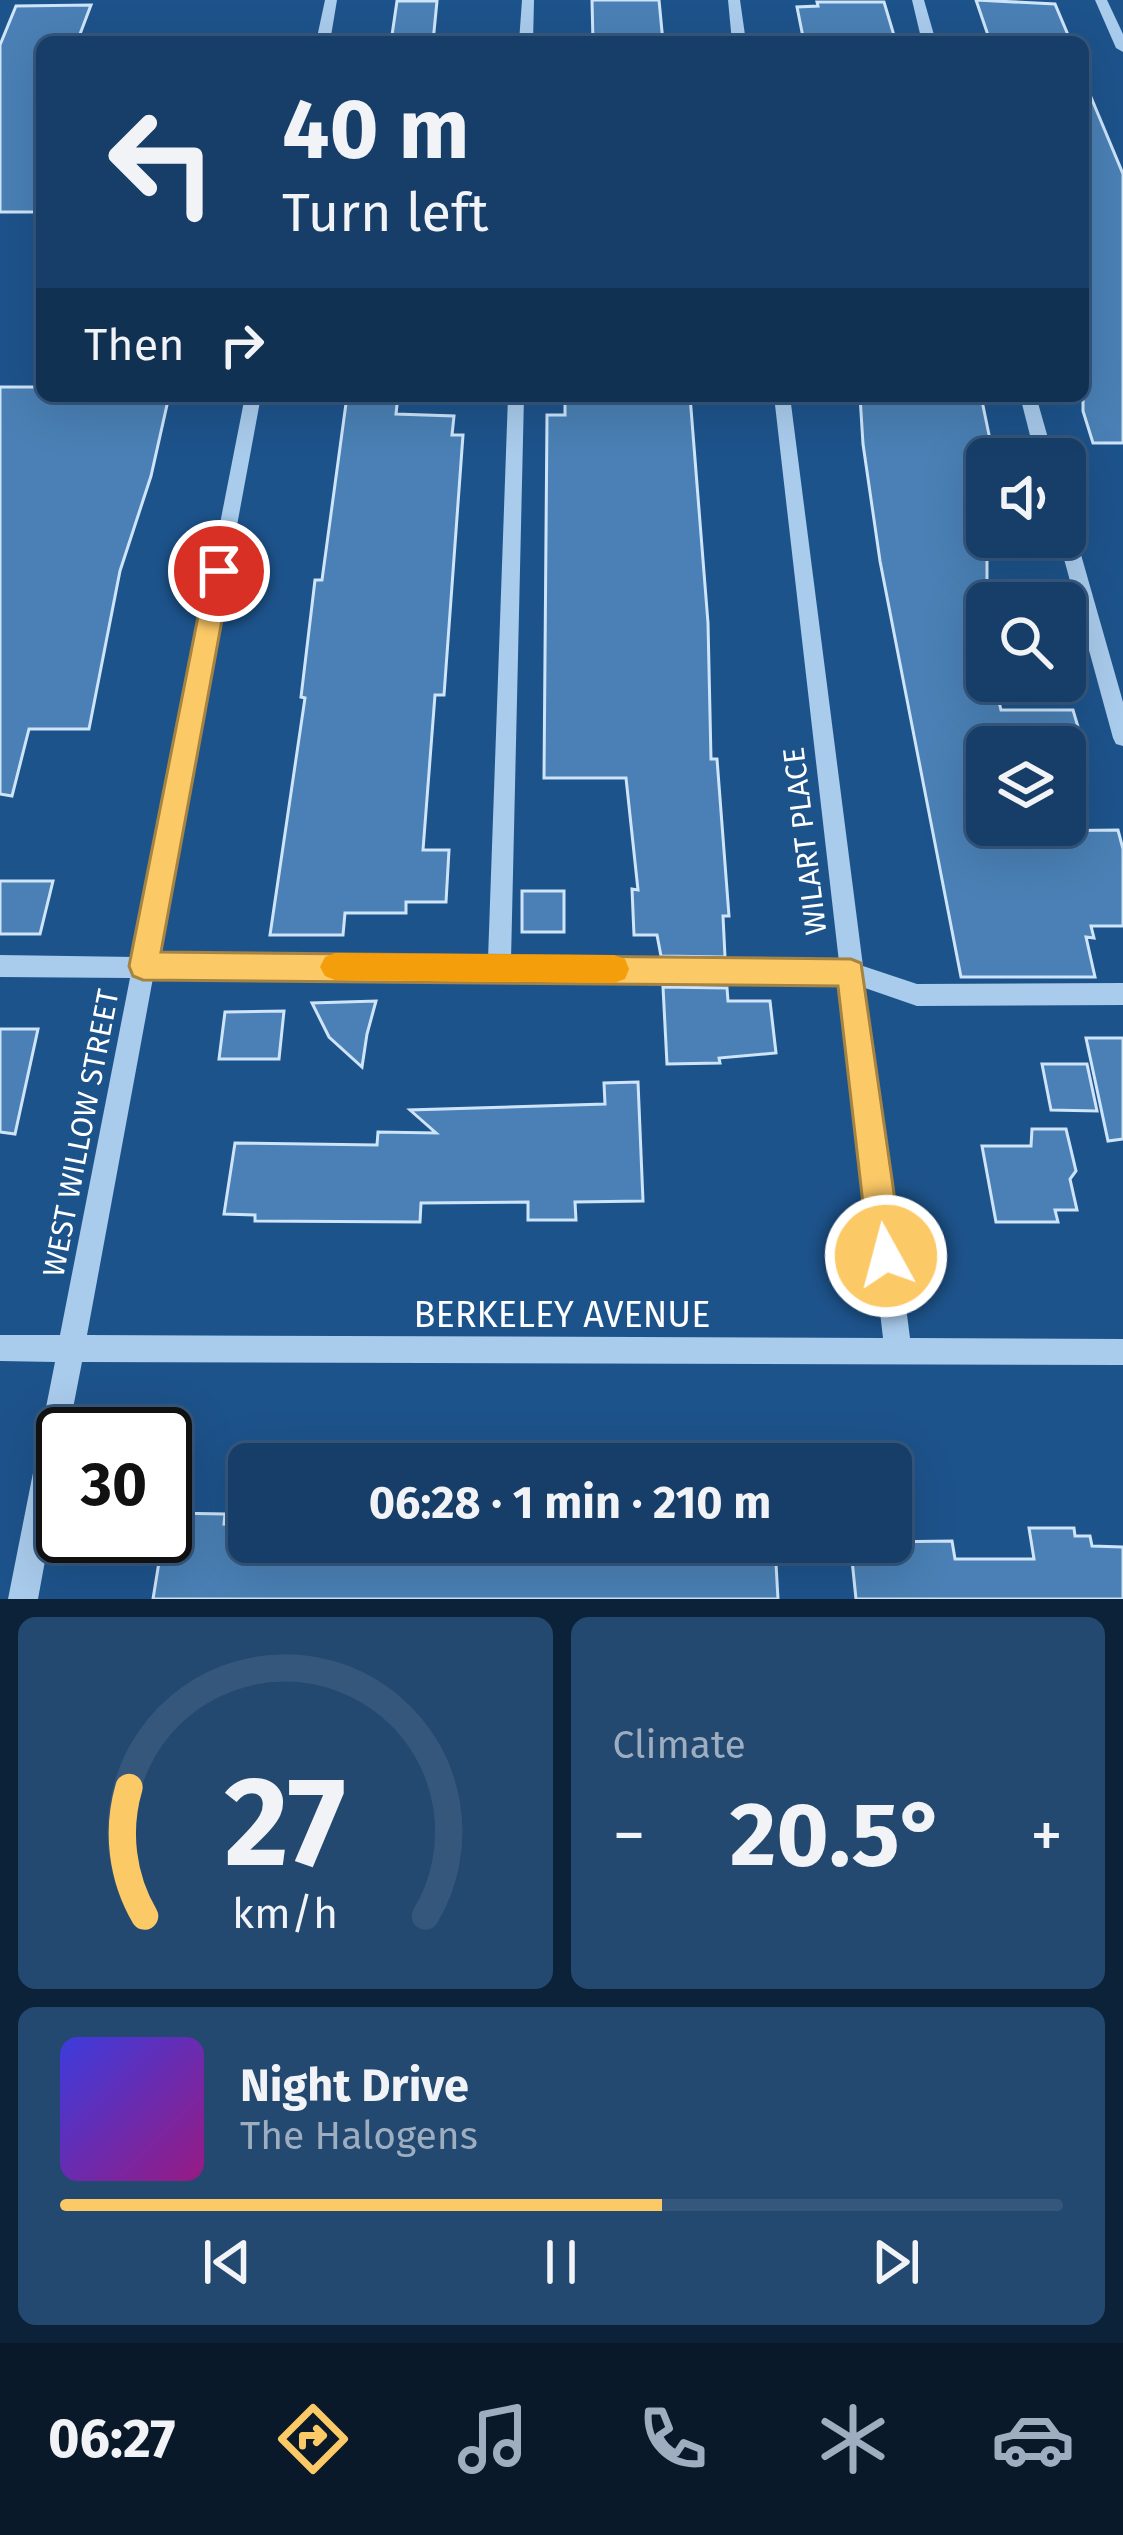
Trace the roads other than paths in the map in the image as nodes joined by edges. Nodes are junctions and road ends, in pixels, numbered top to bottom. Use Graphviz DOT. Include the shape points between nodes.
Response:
graph roads {
  1 [pos="331,0"];
  2 [pos="528,0"];
  3 [pos="734,0"];
  4 [pos="917,0"];
  5 [pos="1101,0"];
  6 [pos="324,36"];
  7 [pos="526,36"];
  8 [pos="738,36"];
  9 [pos="927,36"];
  10 [pos="1123,48"];
  11 [pos="252,402"];
  12 [pos="516,402"];
  13 [pos="783,402"];
  14 [pos="1030,402"];
  15 [pos="1039,438"];
  16 [pos="1073,558"];
  17 [pos="1123,738"];
  18 [pos="0,966"];
  19 [pos="143,966"];
  20 [pos="499,967"];
  21 [pos="851,973"];
  22 [pos="1123,994"];
  23 [pos="0,1348"];
  24 [pos="70,1349"];
  25 [pos="898,1351"];
  26 [pos="1123,1352"];
  27 [pos="23,1599"];
  1 -- 6 [label="street"];
  2 -- 7 [label="street"];
  3 -- 8 [label="street"];
  4 -- 9 [label="street"];
  5 -- 10 [label="street"];
  11 -- 19 [label="street, WEST WILLOW STREET"];
  12 -- 20 [label="street"];
  13 -- 21 [label="street, WILART PLACE"];
  14 -- 15 [label="street"];
  16 -- 17 [label="street"];
  18 -- 19 [label="street"];
  19 -- 20 [label="street"];
  19 -- 24 [label="street, WEST WILLOW STREET"];
  20 -- 21 [label="street"];
  21 -- 22 [label="street" via="916,995"];
  21 -- 25 [label="street, WILART PLACE"];
  23 -- 24 [label="street, BERKELEY AVENUE"];
  24 -- 25 [label="street, BERKELEY AVENUE"];
  24 -- 27 [label="street, WEST WILLOW STREET"];
  25 -- 26 [label="street, BERKELEY AVENUE"];
}
